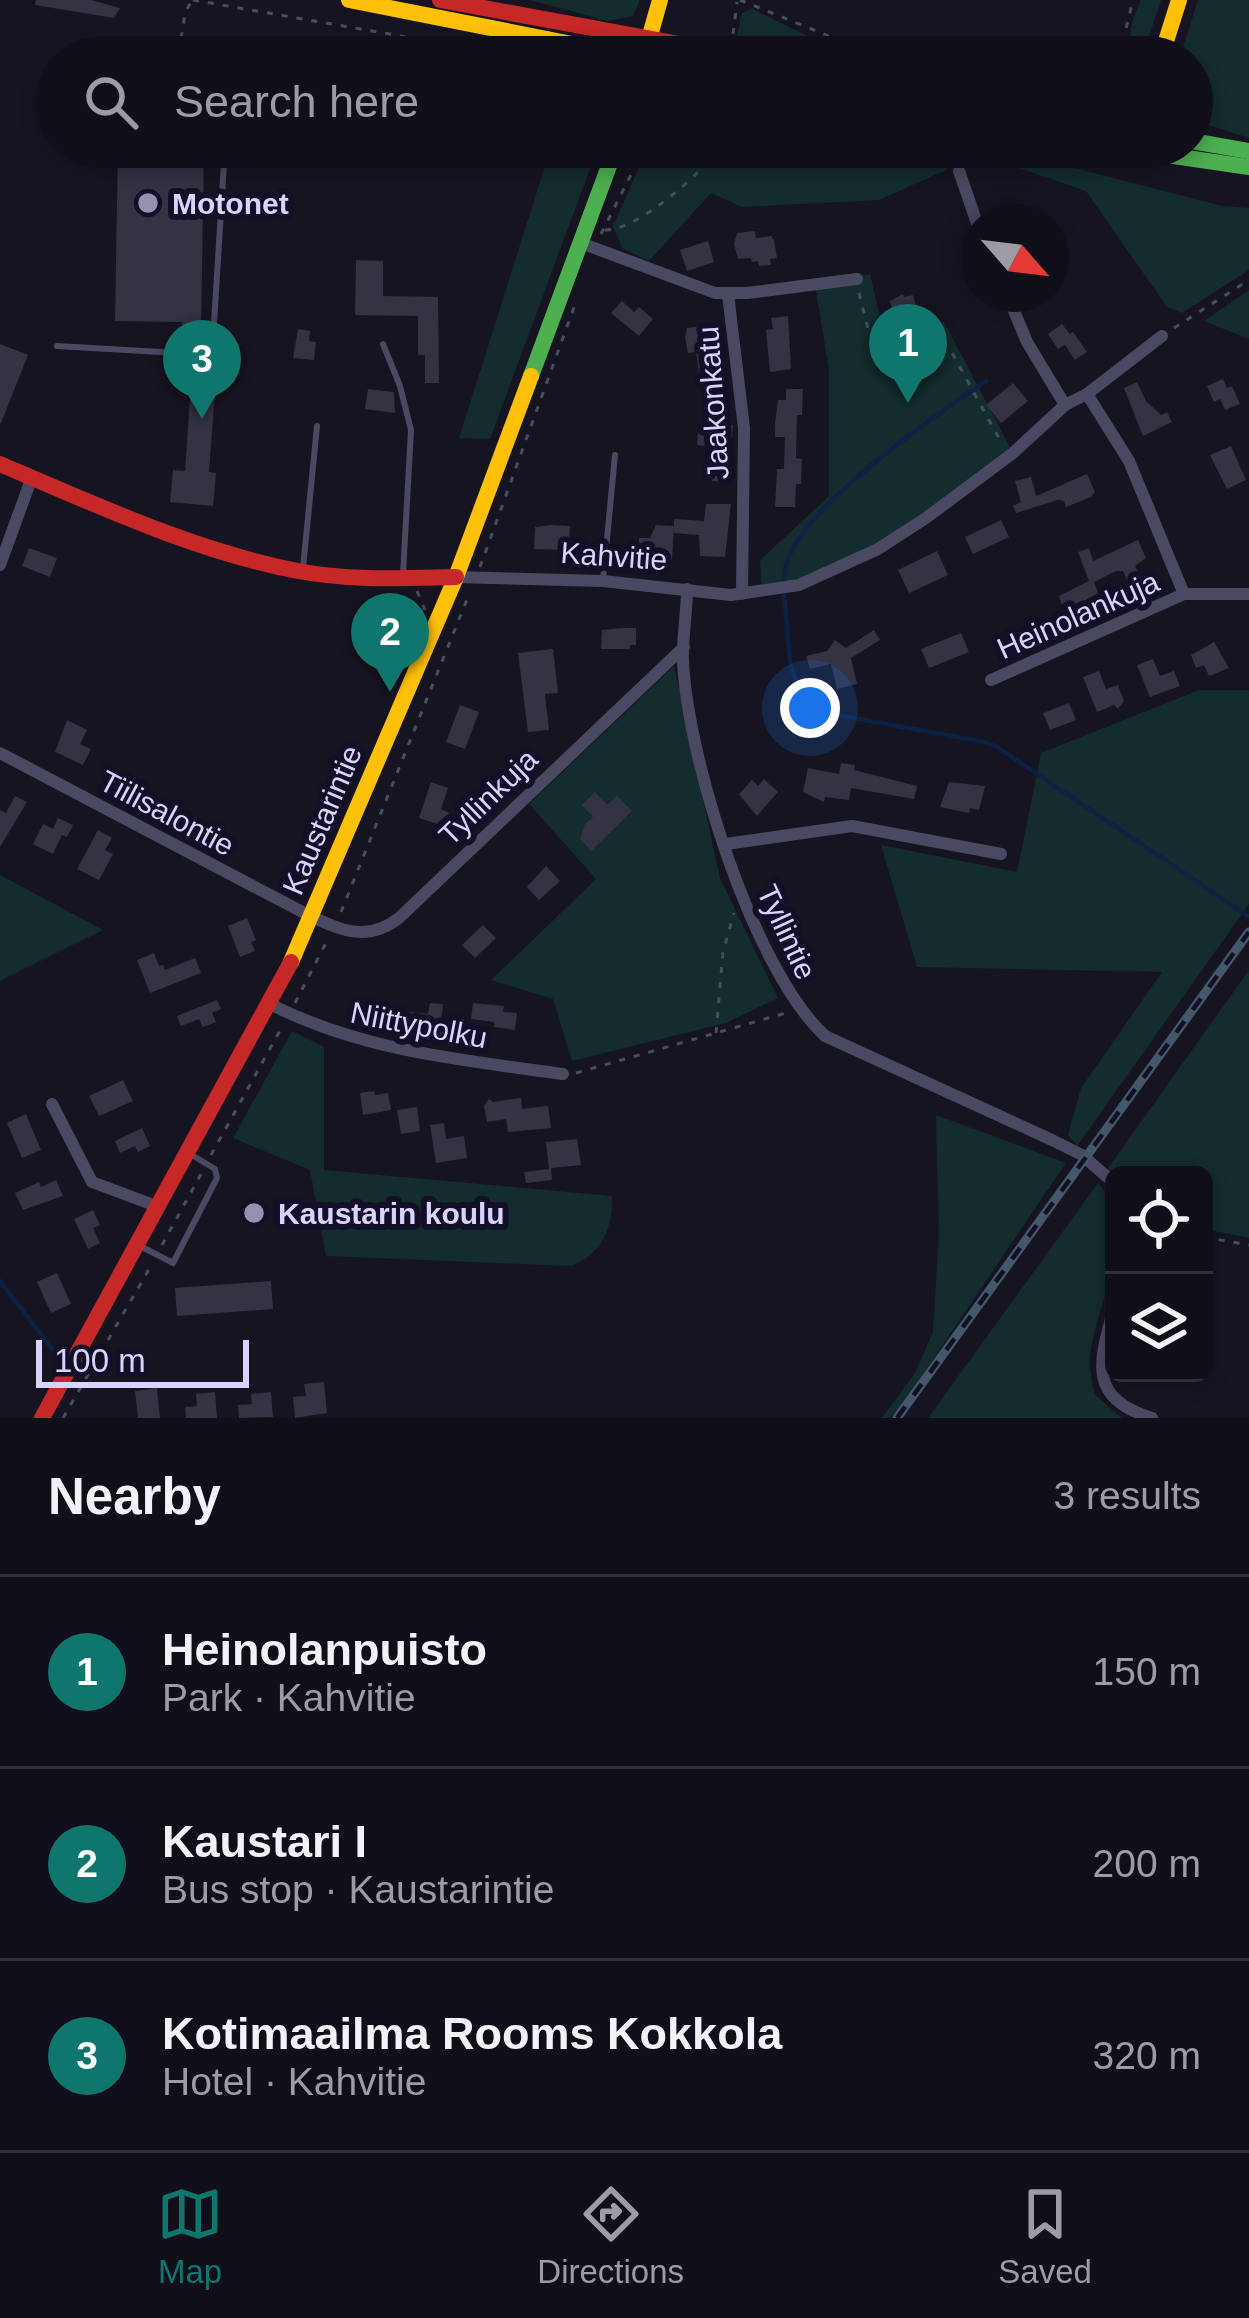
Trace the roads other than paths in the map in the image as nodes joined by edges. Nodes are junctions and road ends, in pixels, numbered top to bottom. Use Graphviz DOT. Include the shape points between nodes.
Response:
graph roads {
  1 [pos="349,0"];
  2 [pos="440,0"];
  3 [pos="659,0"];
  4 [pos="1179,0"];
  5 [pos="533,36"];
  6 [pos="639,36"];
  7 [pos="650,36"];
  8 [pos="1168,36"];
  9 [pos="1213,145"];
  10 [pos="1249,152"];
  11 [pos="1213,161"];
  12 [pos="1249,167"];
  13 [pos="224,168"];
  14 [pos="608,168"];
  15 [pos="959,171"];
  16 [pos="970,204"];
  17 [pos="581,243"];
  18 [pos="856,279"];
  19 [pos="728,294"];
  20 [pos="1014,312"];
  21 [pos="1162,336"];
  22 [pos="382,344"];
  23 [pos="57,346"];
  24 [pos="1087,394"];
  25 [pos="1065,406"];
  26 [pos="317,426"];
  27 [pos="615,454"];
  28 [pos="0,464"];
  29 [pos="32,477"];
  30 [pos="0,566"];
  31 [pos="303,572"];
  32 [pos="456,577"];
  33 [pos="404,578"];
  34 [pos="602,581"];
  35 [pos="687,589"];
  36 [pos="1184,594"];
  37 [pos="1249,594"];
  38 [pos="743,600"];
  39 [pos="684,647"];
  40 [pos="991,680"];
  41 [pos="0,753"];
  42 [pos="726,844"];
  43 [pos="1001,854"];
  44 [pos="310,916"];
  45 [pos="270,1004"];
  46 [pos="562,1074"];
  47 [pos="52,1104"];
  48 [pos="189,1153"];
  49 [pos="1105,1175"];
  50 [pos="159,1208"];
  51 [pos="139,1245"];
  52 [pos="1105,1346"];
  53 [pos="45,1417"];
  54 [pos="1152,1418"];
  1 -- 5 [label="main road"];
  2 -- 6 [label="main road"];
  3 -- 7 [label="main road"];
  4 -- 8 [label="main road"];
  9 -- 10 [label="main road"];
  11 -- 12 [label="main road"];
  13 -- 23 [label="lane" via="212,355"];
  14 -- 17 [label="main road, Kaustarintie"];
  15 -- 16 [label="street"];
  17 -- 19 [label="street, Jaakonkatu"];
  17 -- 32 [label="main road, Kaustarintie"];
  18 -- 19 [label="street"];
  19 -- 38 [label="street, Jaakonkatu" via="744,428"];
  20 -- 25 [label="street"];
  21 -- 24 [label="street, Kahvitie"];
  22 -- 33 [label="lane" via="411,430"];
  24 -- 25 [label="street, Kahvitie"];
  24 -- 36 [label="street" via="1129,460"];
  25 -- 38 [label="street, Kahvitie" via="878,549"];
  26 -- 31 [label="lane"];
  27 -- 34 [label="lane"];
  28 -- 29 [label="main road, Kahvitie"];
  29 -- 30 [label="street"];
  29 -- 31 [label="main road, Kahvitie" via="244,558"];
  31 -- 33 [label="main road, Kahvitie"];
  32 -- 33 [label="main road, Kahvitie"];
  32 -- 34 [label="street, Kahvitie"];
  32 -- 44 [label="main road, Kaustarintie"];
  34 -- 35 [label="street, Kahvitie"];
  35 -- 38 [label="street, Kahvitie"];
  35 -- 39 [label="street, Tyllintie"];
  36 -- 37 [label="street"];
  36 -- 40 [label="street, Heinolankuja"];
  39 -- 42 [label="street, Tyllintie" via="690,713"];
  39 -- 44 [label="street, Tyllinkuja" via="384,929 360,935"];
  41 -- 44 [label="street, Tiilisalontie"];
  42 -- 43 [label="street" via="853,826"];
  42 -- 49 [label="street, Tyllintie" via="741,896 797,1008 825,1036 1052,1140"];
  44 -- 45 [label="main road, Kaustarintie"];
  45 -- 46 [label="street, Niittypolku" via="389,1048"];
  45 -- 48 [label="main road, Kaustarintie"];
  47 -- 50 [label="street" via="92,1182"];
  48 -- 50 [label="main road, Kaustarintie"];
  48 -- 51 [label="lane" via="217,1178 173,1262"];
  50 -- 51 [label="main road, Kaustarintie"];
  51 -- 53 [label="main road, Kaustarintie"];
  52 -- 54 [label="street" via="1104,1385 1119,1404"];
}
